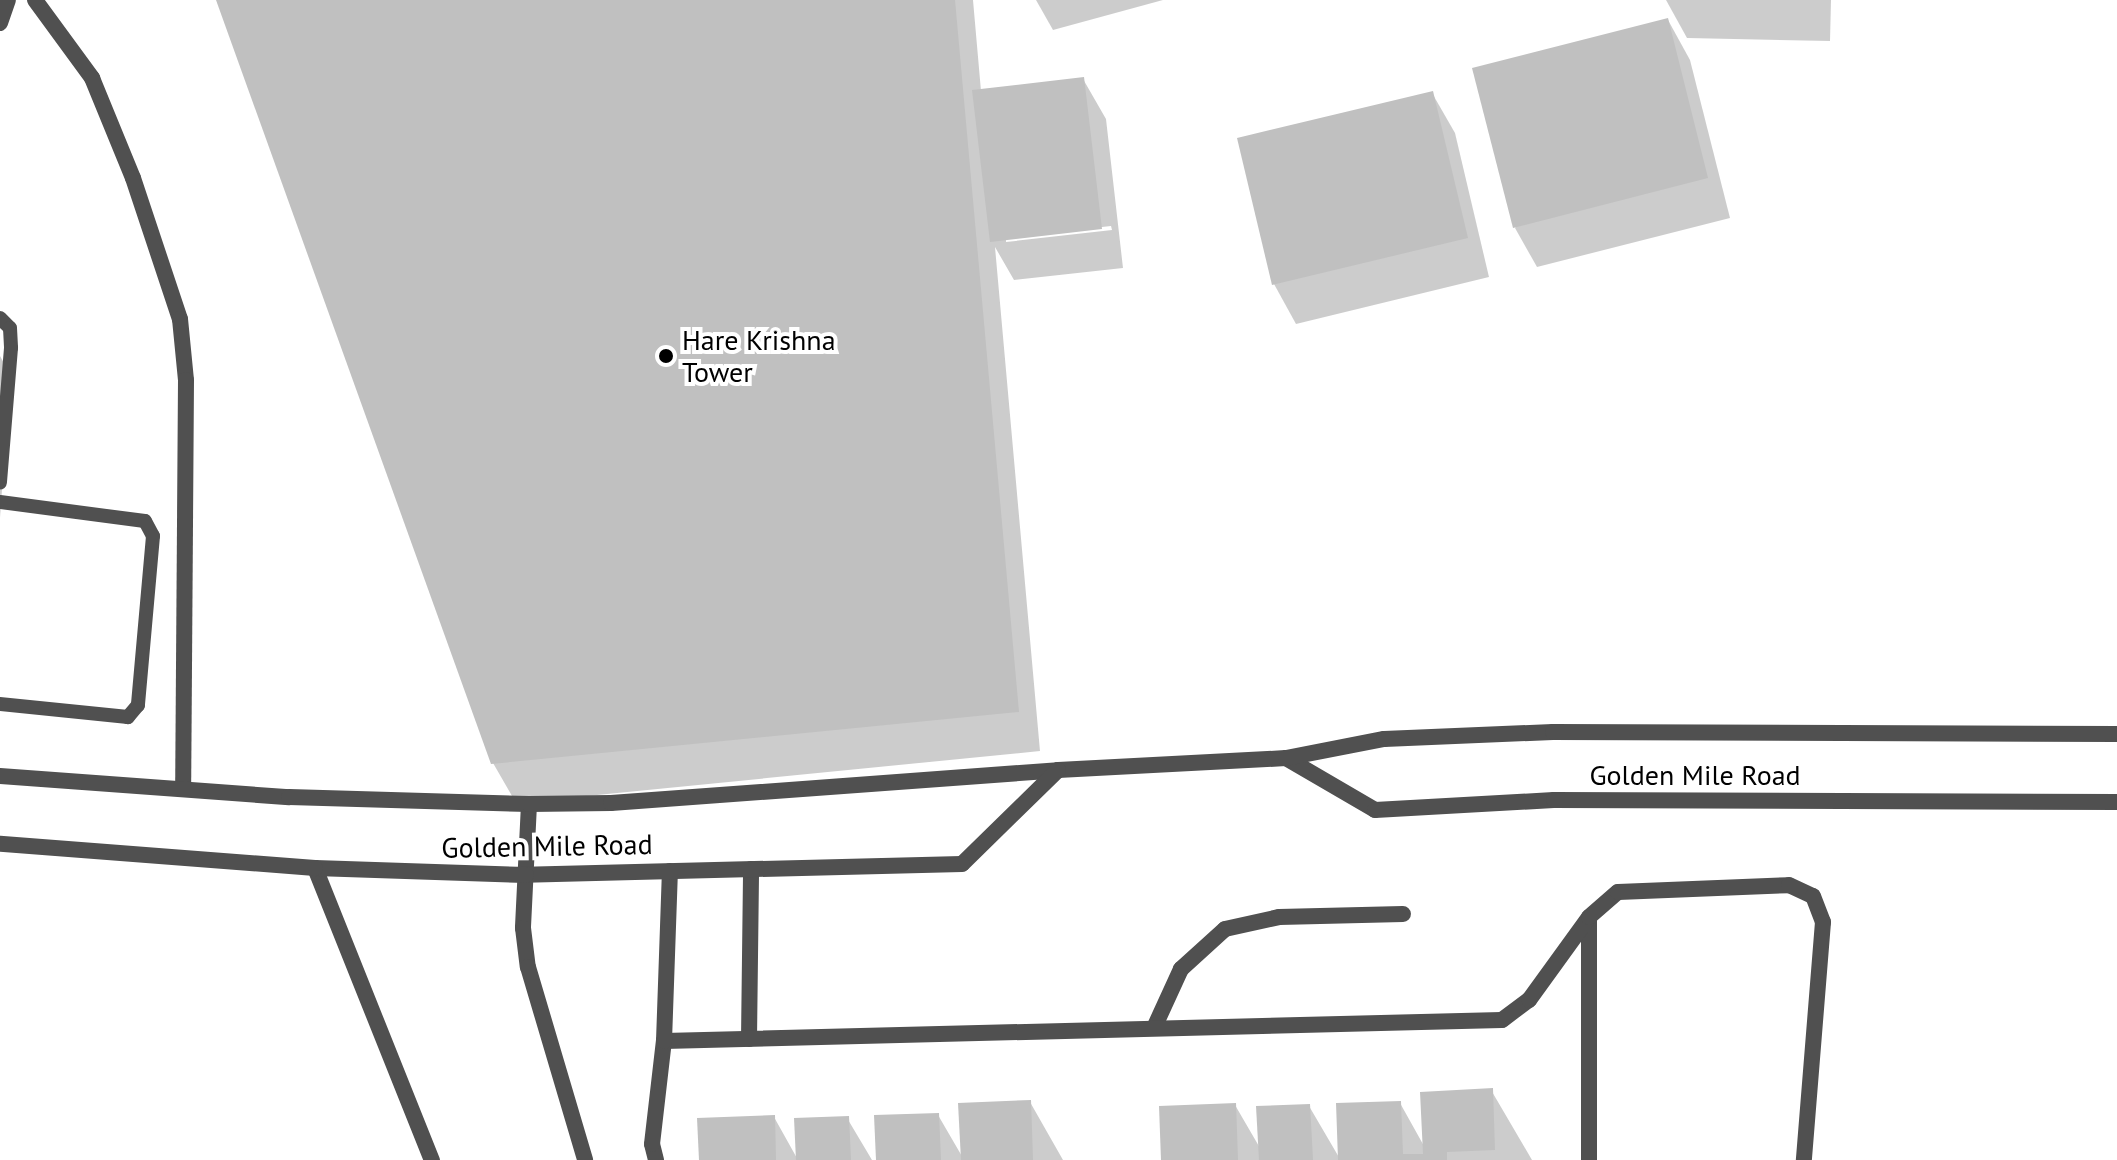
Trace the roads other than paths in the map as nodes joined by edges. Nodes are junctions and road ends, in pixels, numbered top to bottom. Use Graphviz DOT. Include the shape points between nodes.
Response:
graph roads {
  1 [pos="8,0"];
  2 [pos="35,0"];
  3 [pos="0,23"];
  4 [pos="0,318"];
  5 [pos="0,483"];
  6 [pos="0,502"];
  7 [pos="0,704"];
  8 [pos="2117,734"];
  9 [pos="1286,758"];
  10 [pos="1058,770"];
  11 [pos="0,776"];
  12 [pos="183,787"];
  13 [pos="2117,802"];
  14 [pos="529,804"];
  15 [pos="0,844"];
  16 [pos="315,868"];
  17 [pos="751,869"];
  18 [pos="670,871"];
  19 [pos="526,875"];
  20 [pos="1403,914"];
  21 [pos="1589,917"];
  22 [pos="1154,1028"];
  23 [pos="749,1039"];
  24 [pos="664,1041"];
  25 [pos="432,1160"];
  26 [pos="585,1160"];
  27 [pos="656,1160"];
  28 [pos="1589,1160"];
  29 [pos="1804,1160"];
  1 -- 3 [label="street"];
  2 -- 12 [label="street" via="92,78 133,178 180,319 186,380"];
  4 -- 5 [label="lane" via="10,328 11,348"];
  6 -- 7 [label="lane" via="145,521 153,536 138,705 128,717"];
  8 -- 9 [label="street, Golden Mile Road" via="1537,733 1384,739"];
  9 -- 10 [label="street, Golden Mile Road"];
  9 -- 13 [label="street, Golden Mile Road" via="1375,810 1554,800"];
  10 -- 14 [label="street, Golden Mile Road" via="611,803"];
  10 -- 17 [label="street, Golden Mile Road" via="962,864"];
  11 -- 12 [label="street, Golden Mile Road"];
  12 -- 14 [label="street, Golden Mile Road" via="289,797"];
  14 -- 19 [label="street"];
  15 -- 16 [label="street, Golden Mile Road"];
  16 -- 19 [label="street, Golden Mile Road"];
  16 -- 25 [label="street"];
  17 -- 18 [label="street, Golden Mile Road"];
  17 -- 23 [label="street"];
  18 -- 19 [label="street, Golden Mile Road"];
  18 -- 24 [label="street"];
  19 -- 26 [label="street" via="528,967"];
  20 -- 22 [label="street" via="1279,917 1225,929 1181,969"];
  21 -- 22 [label="street" via="1529,1000 1502,1020"];
  21 -- 28 [label="street"];
  21 -- 29 [label="street" via="1618,892 1789,885 1813,896 1823,922"];
  22 -- 23 [label="street"];
  23 -- 24 [label="street"];
  24 -- 27 [label="street" via="652,1144"];
}
